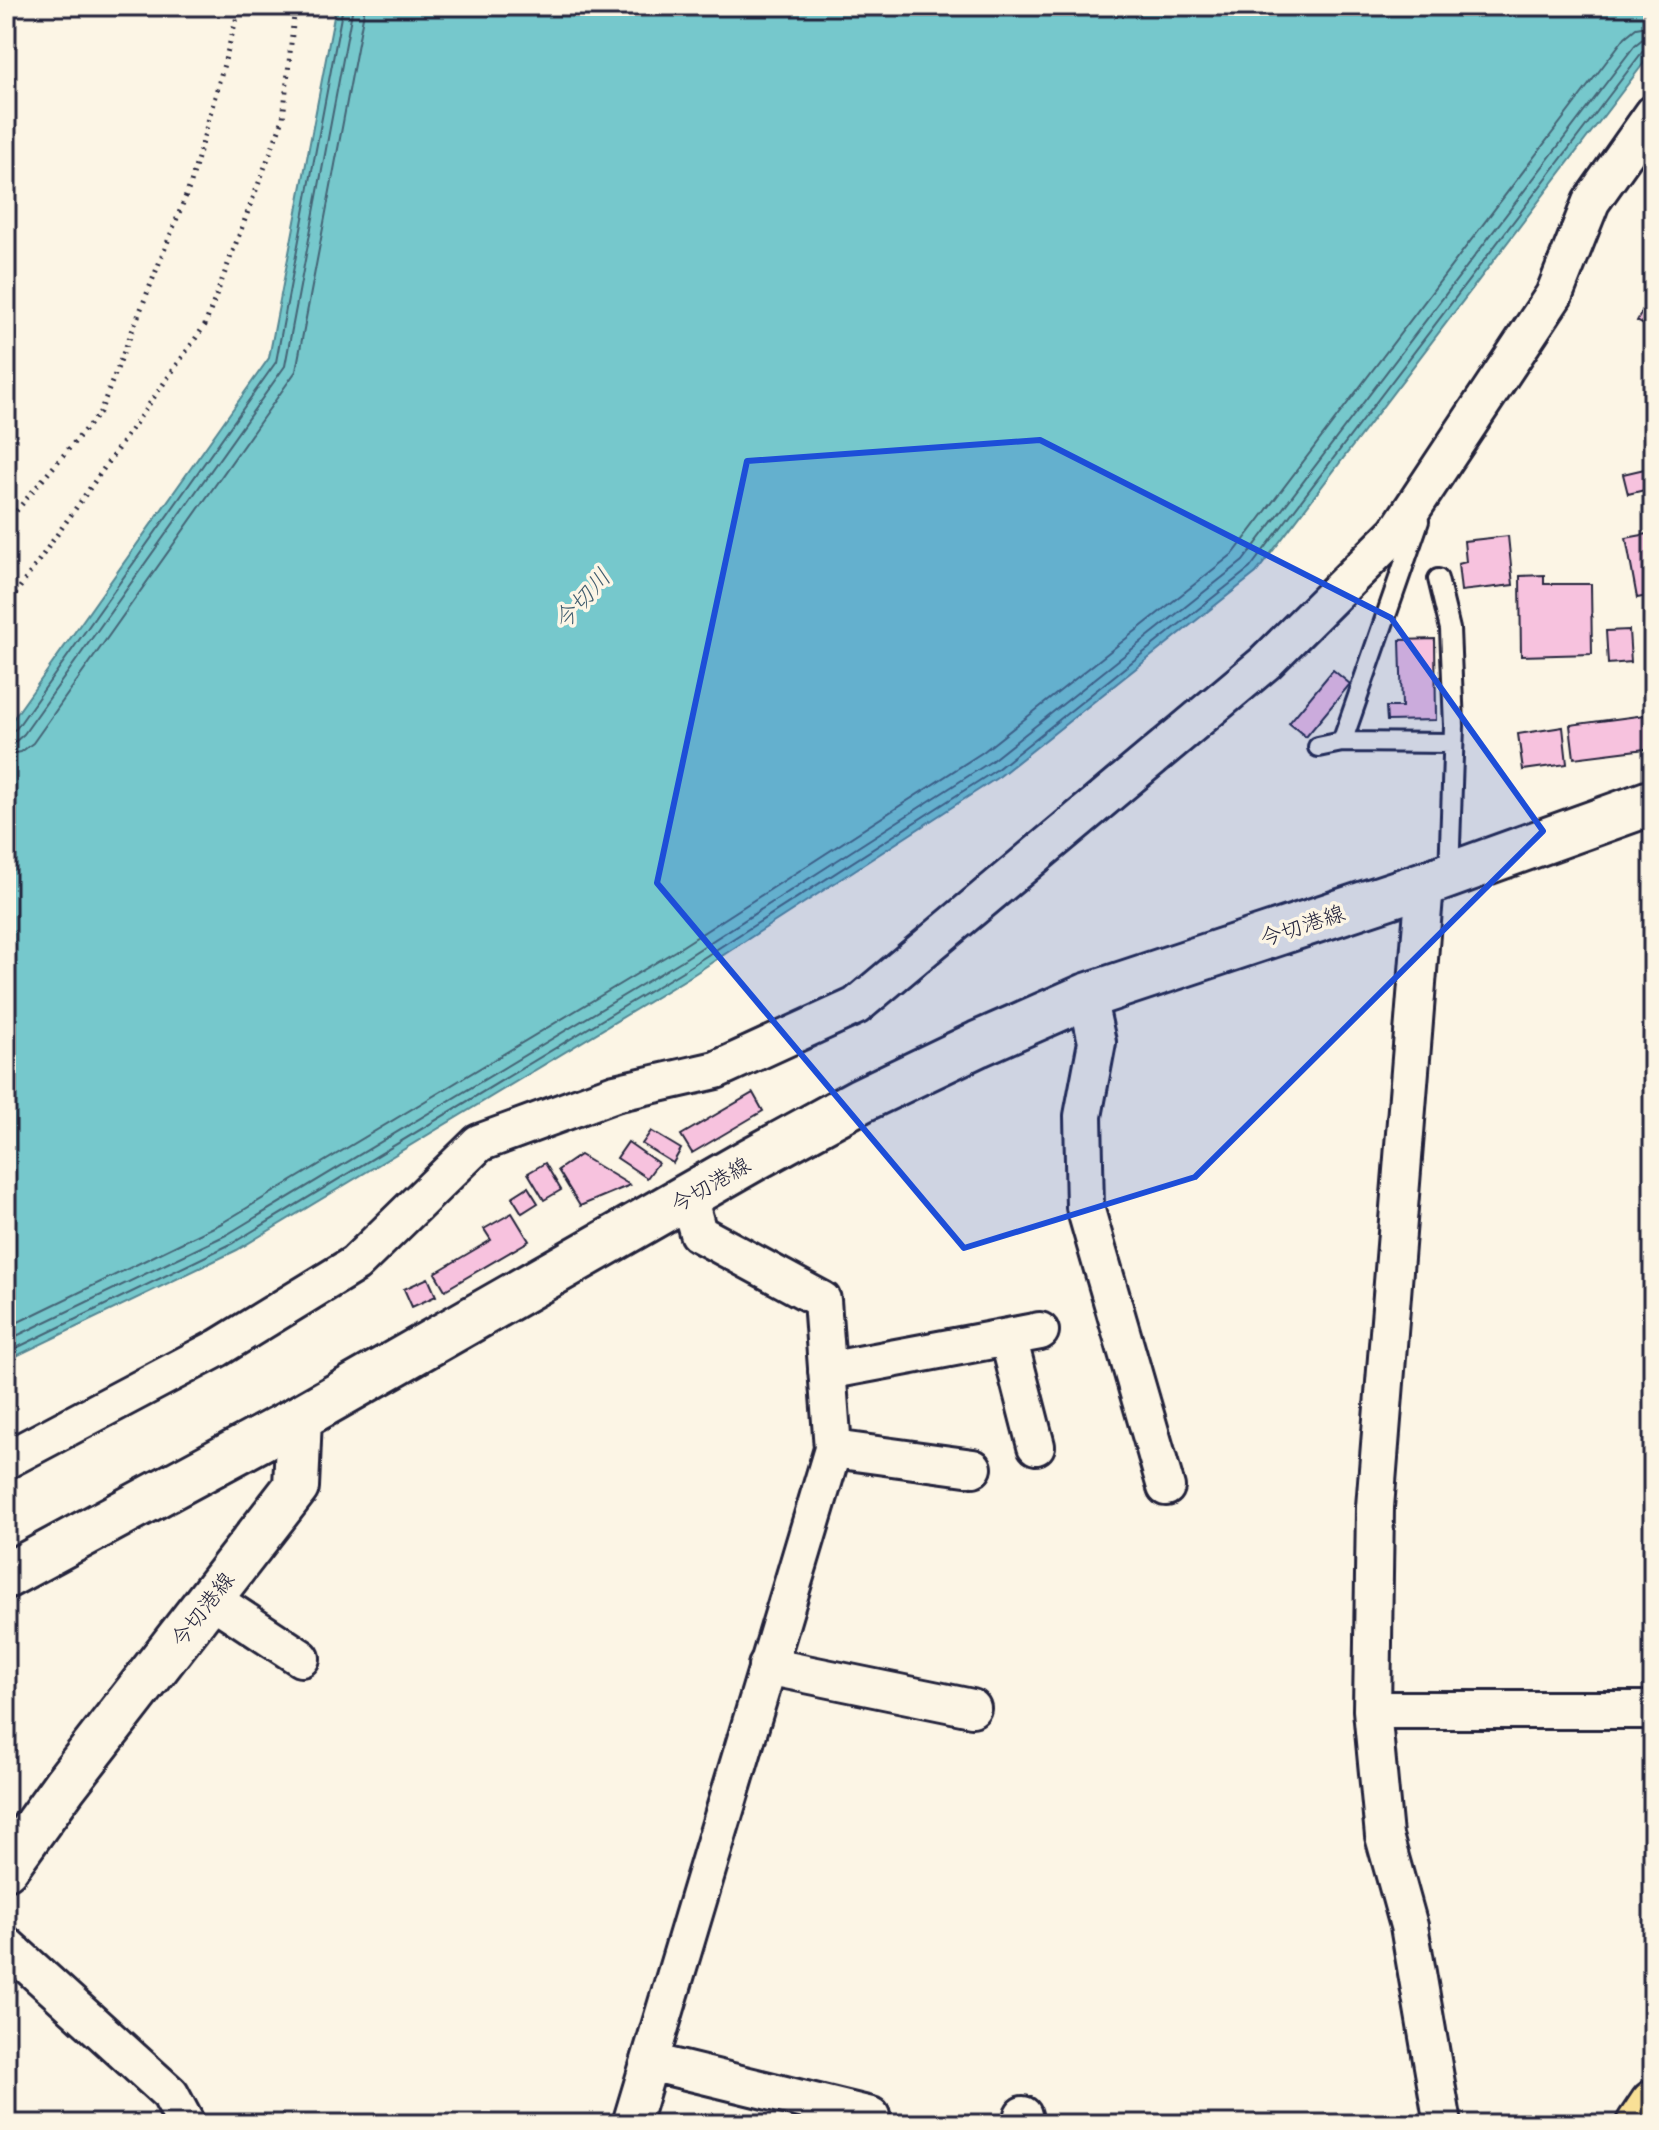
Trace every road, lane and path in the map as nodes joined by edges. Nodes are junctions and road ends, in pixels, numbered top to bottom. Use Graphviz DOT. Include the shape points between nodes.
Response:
graph roads {
  1 [pos="240,6"];
  2 [pos="295,6"];
  3 [pos="1653,114"];
  4 [pos="1435,476"];
  5 [pos="6,523"];
  6 [pos="1438,579"];
  7 [pos="6,607"];
  8 [pos="1342,742"];
  9 [pos="1453,743"];
  10 [pos="1318,747"];
  11 [pos="1653,802"];
  12 [pos="1437,880"];
  13 [pos="1087,996"];
  14 [pos="688,1196"];
  15 [pos="827,1371"];
  16 [pos="299,1418"];
  17 [pos="1036,1446"];
  18 [pos="833,1449"];
  19 [pos="6,1460"];
  20 [pos="973,1468"];
  21 [pos="1166,1487"];
  22 [pos="6,1576"];
  23 [pos="210,1598"];
  24 [pos="301,1658"];
  25 [pos="767,1666"];
  26 [pos="972,1708"];
  27 [pos="1372,1710"];
  28 [pos="1653,1710"];
  29 [pos="6,1867"];
  30 [pos="6,1945"];
  31 [pos="650,2062"];
  32 [pos="1653,2103"];
  33 [pos="871,2116"];
  34 [pos="186,2124"];
  35 [pos="631,2124"];
  36 [pos="1443,2124"];
  37 [pos="1639,2124"];
  1 -- 5 [label="path" via="191,183 100,412"];
  2 -- 7 [label="path" via="283,119 205,325"];
  3 -- 4 [label="street" via="1591,202 1554,295"];
  4 -- 8 [label="lane"];
  4 -- 19 [label="street" via="1397,532 1265,663 856,1006 716,1070 615,1093 479,1143 355,1264 218,1348"];
  6 -- 9 [label="lane" via="1450,629"];
  8 -- 9 [label="lane"];
  8 -- 10 [label="lane"];
  9 -- 12 [label="lane"];
  11 -- 12 [label="main road, 今切港線"];
  12 -- 13 [label="main road, 今切港線"];
  12 -- 27 [label="street" via="1375,1507"];
  13 -- 14 [label="main road, 今切港線" via="861,1100"];
  13 -- 21 [label="street" via="1097,1042 1083,1116 1085,1207"];
  14 -- 15 [label="street" via="698,1233 822,1300"];
  14 -- 16 [label="main road, 今切港線"];
  15 -- 17 [label="street" via="1024,1334"];
  15 -- 18 [label="street"];
  16 -- 22 [label="main road"];
  16 -- 23 [label="main road, 今切港線" via="296,1487"];
  18 -- 20 [label="street"];
  18 -- 25 [label="street"];
  23 -- 24 [label="street"];
  23 -- 29 [label="main road, 今切港線"];
  25 -- 26 [label="street"];
  25 -- 31 [label="street"];
  27 -- 28 [label="street"];
  27 -- 36 [label="street" via="1384,1836 1409,1926"];
  30 -- 34 [label="street" via="170,2094"];
  31 -- 33 [label="street"];
  31 -- 35 [label="street"];
  32 -- 37 [label="main road"];
}
